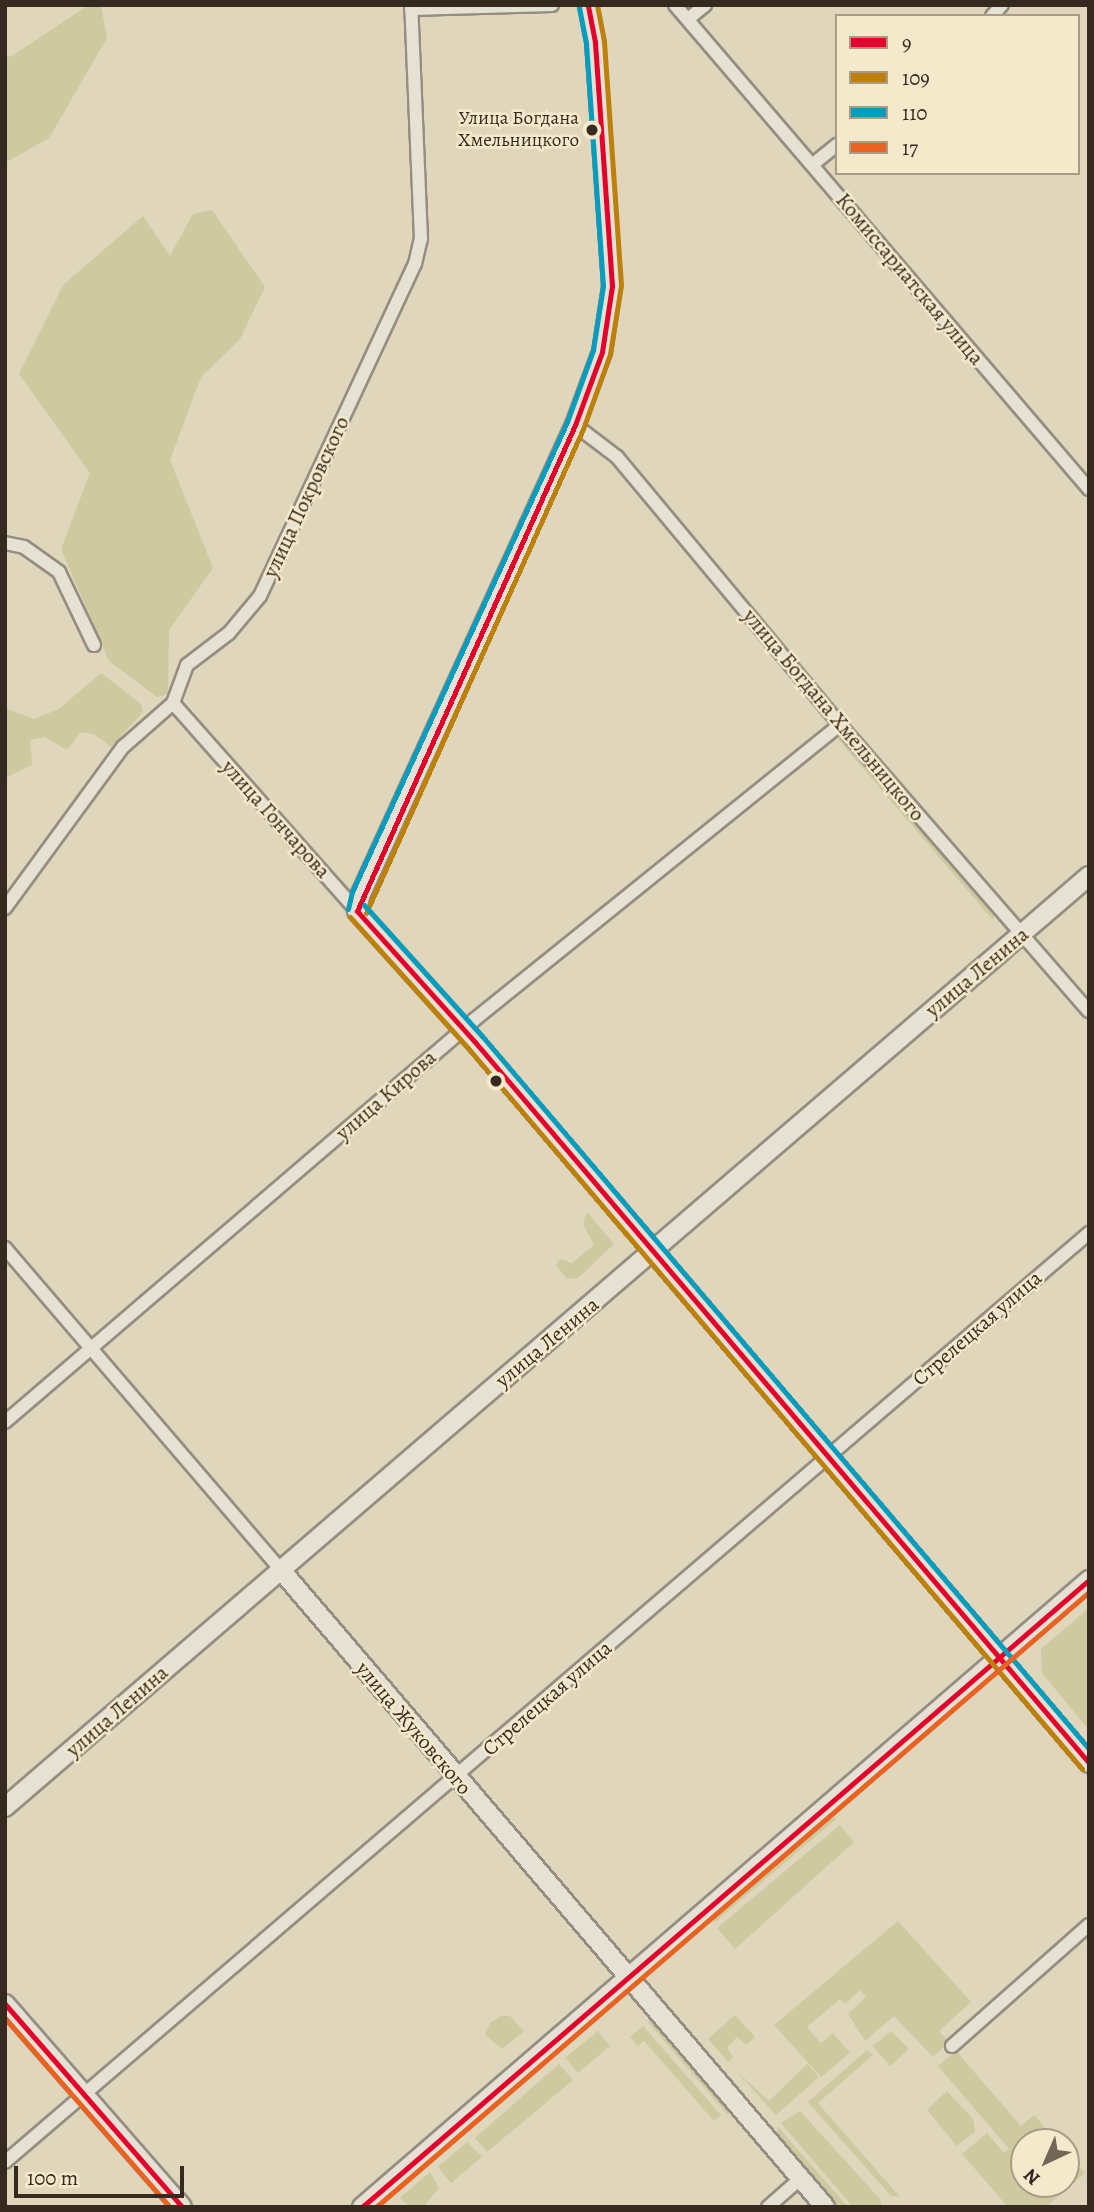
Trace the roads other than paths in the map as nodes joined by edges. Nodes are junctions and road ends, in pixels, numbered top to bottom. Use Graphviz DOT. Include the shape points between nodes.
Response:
graph roads {
  1 [pos="552,5"];
  2 [pos="588,5"];
  3 [pos="675,5"];
  4 [pos="705,5"];
  5 [pos="411,7"];
  6 [pos="688,19"];
  7 [pos="835,147"];
  8 [pos="812,165"];
  9 [pos="575,425"];
  10 [pos="1089,489"];
  11 [pos="5,543"];
  12 [pos="94,645"];
  13 [pos="173,703"];
  14 [pos="840,724"];
  15 [pos="1089,876"];
  16 [pos="5,908"];
  17 [pos="358,911"];
  18 [pos="1022,934"];
  19 [pos="1089,1011"];
  20 [pos="463,1029"];
  21 [pos="1089,1233"];
  22 [pos="5,1248"];
  23 [pos="653,1252"];
  24 [pos="93,1347"];
  25 [pos="5,1422"];
  26 [pos="828,1456"];
  27 [pos="280,1569"];
  28 [pos="1089,1580"];
  29 [pos="1001,1657"];
  30 [pos="1089,1763"];
  31 [pos="456,1777"];
  32 [pos="5,1807"];
  33 [pos="1089,1925"];
  34 [pos="630,1977"];
  35 [pos="5,2004"];
  36 [pos="952,2046"];
  37 [pos="82,2094"];
  38 [pos="5,2162"];
  39 [pos="801,2178"];
  40 [pos="182,2207"];
  41 [pos="362,2207"];
  42 [pos="768,2207"];
  43 [pos="825,2207"];
  1 -- 5 [label="street"];
  2 -- 9 [label="street" via="612,286 602,352"];
  3 -- 6 [label="street, Комиссариатская улица"];
  4 -- 6 [label="street"];
  5 -- 13 [label="street, улица Покровского" via="421,239 415,264 260,596 229,633 187,665"];
  6 -- 8 [label="street, Комиссариатская улица"];
  7 -- 8 [label="street"];
  8 -- 10 [label="street, Комиссариатская улица"];
  9 -- 14 [label="street, улица Богдана Хмельницкого" via="617,457"];
  9 -- 17 [label="street" via="359,896"];
  11 -- 12 [label="street" via="24,547 59,572"];
  13 -- 16 [label="street, улица Покровского" via="123,747"];
  13 -- 17 [label="street, улица Гончарова"];
  14 -- 18 [label="street, улица Богдана Хмельницкого"];
  14 -- 20 [label="street, улица Кирова"];
  15 -- 18 [label="street, улица Ленина"];
  17 -- 20 [label="street, улица Гончарова"];
  18 -- 19 [label="street, улица Богдана Хмельницкого"];
  18 -- 23 [label="street, улица Ленина"];
  20 -- 23 [label="street, улица Гончарова"];
  20 -- 24 [label="street, улица Кирова"];
  21 -- 26 [label="street, Стрелецкая улица"];
  22 -- 24 [label="street, улица Жуковского"];
  23 -- 26 [label="street, улица Гончарова"];
  23 -- 27 [label="street, улица Ленина"];
  24 -- 25 [label="street, улица Кирова"];
  24 -- 27 [label="street, улица Жуковского"];
  26 -- 29 [label="street, улица Гончарова"];
  26 -- 31 [label="street, Стрелецкая улица"];
  27 -- 31 [label="street, улица Жуковского"];
  27 -- 32 [label="street, улица Ленина"];
  28 -- 29 [label="street"];
  29 -- 30 [label="street, улица Гончарова"];
  29 -- 34 [label="street"];
  31 -- 34 [label="street, улица Жуковского"];
  31 -- 37 [label="street, Стрелецкая улица"];
  33 -- 36 [label="street"];
  34 -- 39 [label="street, улица Жуковского"];
  34 -- 41 [label="street"];
  35 -- 37 [label="street"];
  37 -- 38 [label="street, Стрелецкая улица"];
  37 -- 40 [label="street"];
  39 -- 42 [label="street"];
  39 -- 43 [label="street, улица Жуковского"];
}
